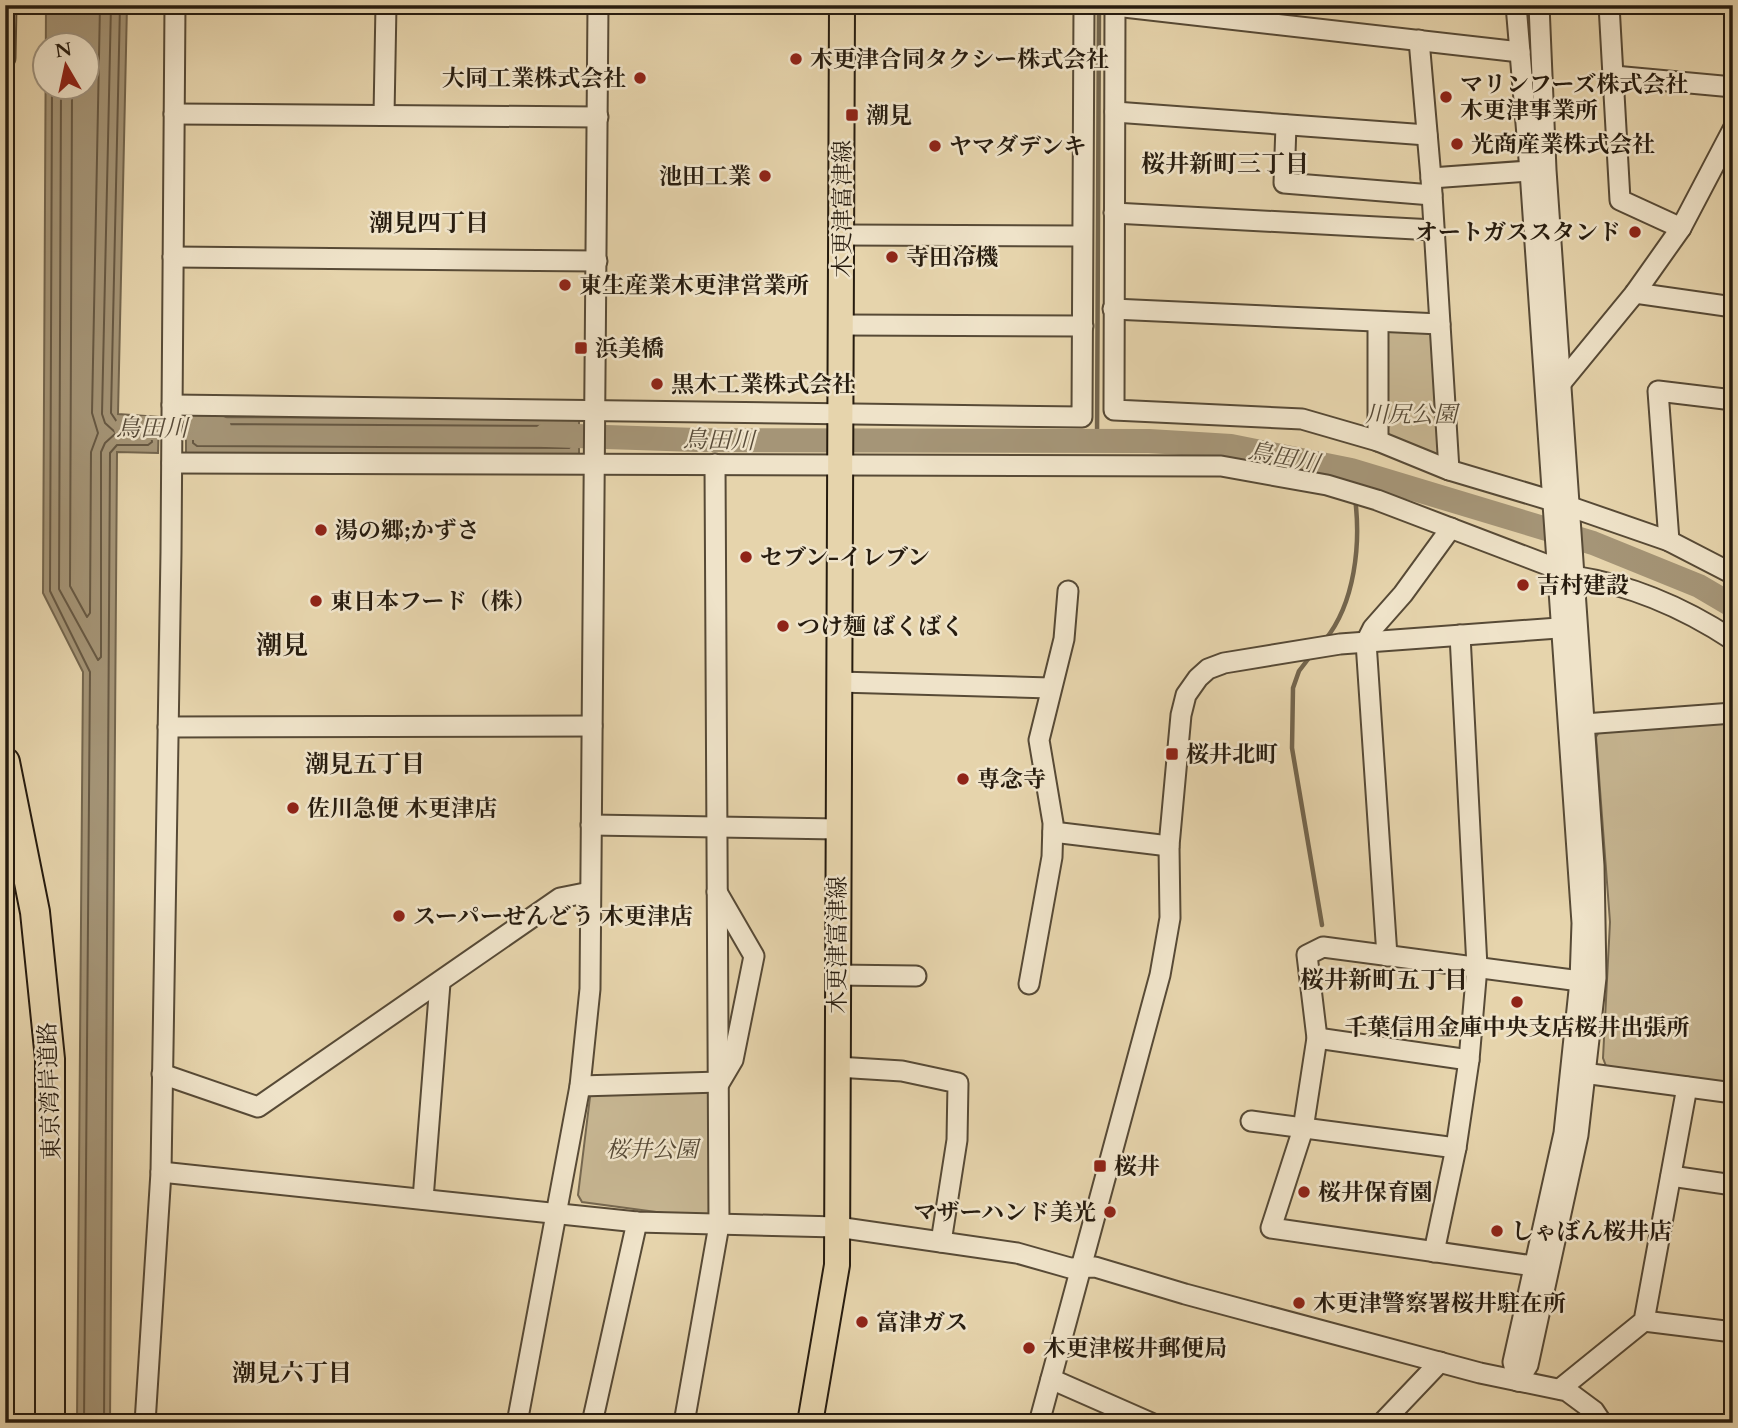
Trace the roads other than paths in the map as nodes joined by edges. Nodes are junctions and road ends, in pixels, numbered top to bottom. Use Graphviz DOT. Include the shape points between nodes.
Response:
graph roads {
  1 [pos="6,5"];
  2 [pos="175,5"];
  3 [pos="386,5"];
  4 [pos="598,5"];
  5 [pos="842,5"];
  6 [pos="1084,5"];
  7 [pos="1516,5"];
  8 [pos="1539,5"];
  9 [pos="1609,5"];
  10 [pos="1115,6"];
  11 [pos="1419,40"];
  12 [pos="1520,52"];
  13 [pos="5,58"];
  14 [pos="1614,76"];
  15 [pos="1733,87"];
  16 [pos="1115,112"];
  17 [pos="174,114"];
  18 [pos="384,115"];
  19 [pos="598,117"];
  20 [pos="1286,125"];
  21 [pos="1733,129"];
  22 [pos="1427,135"];
  23 [pos="1538,171"];
  24 [pos="1432,187"];
  25 [pos="1114,213"];
  26 [pos="1681,228"];
  27 [pos="1434,230"];
  28 [pos="842,235"];
  29 [pos="1082,236"];
  30 [pos="173,257"];
  31 [pos="597,261"];
  32 [pos="1635,293"];
  33 [pos="1733,307"];
  34 [pos="1113,309"];
  35 [pos="1378,322"];
  36 [pos="1440,324"];
  37 [pos="842,325"];
  38 [pos="1083,326"];
  39 [pos="1553,389"];
  40 [pos="1733,400"];
  41 [pos="172,410"];
  42 [pos="595,410"];
  43 [pos="1082,410"];
  44 [pos="1114,410"];
  45 [pos="841,414"];
  46 [pos="1378,441"];
  47 [pos="172,458"];
  48 [pos="594,464"];
  49 [pos="715,464"];
  50 [pos="841,464"];
  51 [pos="1449,470"];
  52 [pos="1561,504"];
  53 [pos="1451,527"];
  54 [pos="1669,541"];
  55 [pos="1566,572"];
  56 [pos="1733,575"];
  57 [pos="1068,591"];
  58 [pos="1569,627"];
  59 [pos="1460,635"];
  60 [pos="1733,640"];
  61 [pos="1366,642"];
  62 [pos="839,682"];
  63 [pos="1049,688"];
  64 [pos="1733,713"];
  65 [pos="1584,724"];
  66 [pos="592,726"];
  67 [pos="168,727"];
  68 [pos="5,762"];
  69 [pos="591,825"];
  70 [pos="715,827"];
  71 [pos="838,829"];
  72 [pos="1053,832"];
  73 [pos="1169,846"];
  74 [pos="716,889"];
  75 [pos="590,892"];
  76 [pos="1387,956"];
  77 [pos="1477,967"];
  78 [pos="836,975"];
  79 [pos="916,976"];
  80 [pos="1580,981"];
  81 [pos="440,983"];
  82 [pos="1029,984"];
  83 [pos="1317,1038"];
  84 [pos="1469,1060"];
  85 [pos="836,1068"];
  86 [pos="1579,1072"];
  87 [pos="162,1074"];
  88 [pos="720,1082"];
  89 [pos="580,1086"];
  90 [pos="1687,1087"];
  91 [pos="1733,1093"];
  92 [pos="1251,1121"];
  93 [pos="1303,1129"];
  94 [pos="1455,1148"];
  95 [pos="161,1172"];
  96 [pos="1671,1176"];
  97 [pos="1733,1185"];
  98 [pos="423,1199"];
  99 [pos="557,1213"];
  100 [pos="636,1222"];
  101 [pos="719,1225"];
  102 [pos="837,1227"];
  103 [pos="941,1242"];
  104 [pos="1434,1252"];
  105 [pos="1533,1266"];
  106 [pos="1081,1267"];
  107 [pos="1644,1321"];
  108 [pos="1733,1332"];
  109 [pos="1440,1362"];
  110 [pos="1051,1379"];
  111 [pos="1518,1381"];
  112 [pos="1560,1389"];
  113 [pos="49,1414"];
  114 [pos="145,1423"];
  115 [pos="516,1423"];
  116 [pos="592,1423"];
  117 [pos="684,1423"];
  118 [pos="810,1423"];
  119 [pos="1039,1423"];
  120 [pos="1151,1423"];
  121 [pos="1382,1423"];
  122 [pos="1602,1423"];
  1 -- 13 [label="street"];
  2 -- 17 [label="street"];
  3 -- 18 [label="street"];
  4 -- 19 [label="street"];
  5 -- 28 [label="main road, 木更津富津線"];
  6 -- 29 [label="street"];
  7 -- 12 [label="street"];
  8 -- 23 [label="street"];
  9 -- 14 [label="street"];
  10 -- 11 [label="street"];
  10 -- 16 [label="street"];
  11 -- 12 [label="street"];
  11 -- 22 [label="street"];
  12 -- 23 [label="street"];
  14 -- 15 [label="street"];
  14 -- 26 [label="street" via="1620,200"];
  16 -- 20 [label="street"];
  16 -- 25 [label="street"];
  17 -- 18 [label="street"];
  17 -- 30 [label="street"];
  18 -- 19 [label="street"];
  19 -- 31 [label="street"];
  20 -- 22 [label="street"];
  20 -- 24 [label="street" via="1284,183"];
  21 -- 26 [label="street"];
  22 -- 24 [label="street"];
  23 -- 24 [label="street"];
  23 -- 39 [label="street"];
  24 -- 27 [label="street"];
  25 -- 27 [label="street"];
  25 -- 34 [label="street"];
  26 -- 32 [label="street"];
  27 -- 36 [label="street"];
  28 -- 29 [label="street"];
  28 -- 37 [label="main road, 木更津富津線"];
  29 -- 38 [label="street"];
  30 -- 31 [label="street"];
  30 -- 41 [label="street"];
  31 -- 42 [label="street"];
  32 -- 33 [label="street"];
  32 -- 39 [label="street"];
  34 -- 35 [label="street"];
  34 -- 44 [label="street"];
  35 -- 36 [label="street"];
  35 -- 46 [label="street"];
  36 -- 51 [label="street"];
  37 -- 38 [label="street"];
  37 -- 45 [label="main road, 木更津富津線"];
  38 -- 43 [label="street"];
  39 -- 52 [label="street"];
  40 -- 54 [label="street" via="1658,391"];
  41 -- 42 [label="street"];
  41 -- 47 [label="street"];
  42 -- 45 [label="street"];
  42 -- 48 [label="street"];
  43 -- 44 [label="street"];
  43 -- 45 [label="street" via="1082,417"];
  44 -- 46 [label="street" via="1302,419"];
  45 -- 50 [label="main road, 木更津富津線"];
  46 -- 51 [label="street"];
  47 -- 48 [label="street"];
  47 -- 67 [label="street"];
  48 -- 49 [label="street"];
  48 -- 66 [label="street"];
  49 -- 50 [label="street"];
  49 -- 70 [label="street"];
  50 -- 53 [label="street" via="1221,467 1327,485"];
  50 -- 62 [label="main road, 木更津富津線"];
  51 -- 52 [label="street"];
  52 -- 54 [label="street"];
  52 -- 55 [label="street"];
  53 -- 55 [label="street"];
  53 -- 61 [label="street"];
  54 -- 56 [label="street"];
  55 -- 58 [label="street"];
  55 -- 60 [label="street" via="1653,596 1697,616"];
  57 -- 63 [label="street" via="1064,639"];
  58 -- 59 [label="street"];
  58 -- 65 [label="street"];
  58 -- 80 [label="street"];
  59 -- 61 [label="street"];
  59 -- 77 [label="street"];
  61 -- 73 [label="street" via="1224,663 1198,678 1186,695 1181,715"];
  61 -- 76 [label="street"];
  62 -- 63 [label="street"];
  62 -- 71 [label="main road, 木更津富津線"];
  63 -- 72 [label="street" via="1039,740"];
  64 -- 65 [label="street"];
  65 -- 86 [label="street" via="1596,978"];
  66 -- 67 [label="street"];
  66 -- 69 [label="street"];
  67 -- 87 [label="street"];
  68 -- 113 [label="highway, 東京湾岸道路" via="35,912 50,1059"];
  69 -- 70 [label="street"];
  69 -- 75 [label="street"];
  70 -- 71 [label="street"];
  70 -- 74 [label="street"];
  71 -- 78 [label="main road, 木更津富津線"];
  72 -- 73 [label="street"];
  72 -- 82 [label="street"];
  73 -- 106 [label="street" via="1170,918 1160,975"];
  74 -- 88 [label="street"];
  74 -- 88 [label="street" via="754,956 733,1060"];
  75 -- 81 [label="street" via="560,898"];
  75 -- 89 [label="street" via="590,989"];
  76 -- 77 [label="street"];
  76 -- 83 [label="street" via="1323,947 1307,955"];
  77 -- 80 [label="street"];
  77 -- 84 [label="street"];
  78 -- 79 [label="street"];
  78 -- 85 [label="main road, 木更津富津線"];
  80 -- 86 [label="street"];
  81 -- 87 [label="street" via="258,1107"];
  81 -- 98 [label="street"];
  83 -- 84 [label="street"];
  83 -- 93 [label="street"];
  84 -- 94 [label="street"];
  85 -- 102 [label="main road, 木更津富津線"];
  85 -- 103 [label="street" via="902,1071 958,1083 957,1140"];
  86 -- 90 [label="street"];
  86 -- 105 [label="street"];
  86 -- 111 [label="street" via="1578,1135 1528,1365"];
  87 -- 95 [label="street"];
  88 -- 89 [label="street"];
  88 -- 101 [label="street"];
  89 -- 99 [label="street"];
  90 -- 91 [label="street"];
  90 -- 96 [label="street"];
  92 -- 93 [label="street"];
  93 -- 94 [label="street"];
  93 -- 104 [label="street" via="1271,1228"];
  94 -- 104 [label="street"];
  95 -- 98 [label="street"];
  95 -- 114 [label="street"];
  96 -- 97 [label="street"];
  96 -- 107 [label="street"];
  98 -- 99 [label="street"];
  99 -- 100 [label="street"];
  99 -- 115 [label="street"];
  100 -- 101 [label="street"];
  100 -- 116 [label="street"];
  101 -- 102 [label="street"];
  101 -- 117 [label="street"];
  102 -- 103 [label="street"];
  102 -- 118 [label="main road, 木更津富津線" via="833,1303"];
  103 -- 106 [label="street"];
  104 -- 105 [label="street"];
  105 -- 111 [label="street" via="1513,1362"];
  106 -- 109 [label="street" via="1095,1267"];
  106 -- 110 [label="street"];
  107 -- 108 [label="street"];
  107 -- 112 [label="street"];
  109 -- 111 [label="street"];
  109 -- 121 [label="street"];
  110 -- 119 [label="street"];
  110 -- 120 [label="street"];
  111 -- 112 [label="street"];
  112 -- 122 [label="street" via="1594,1411"];
}
